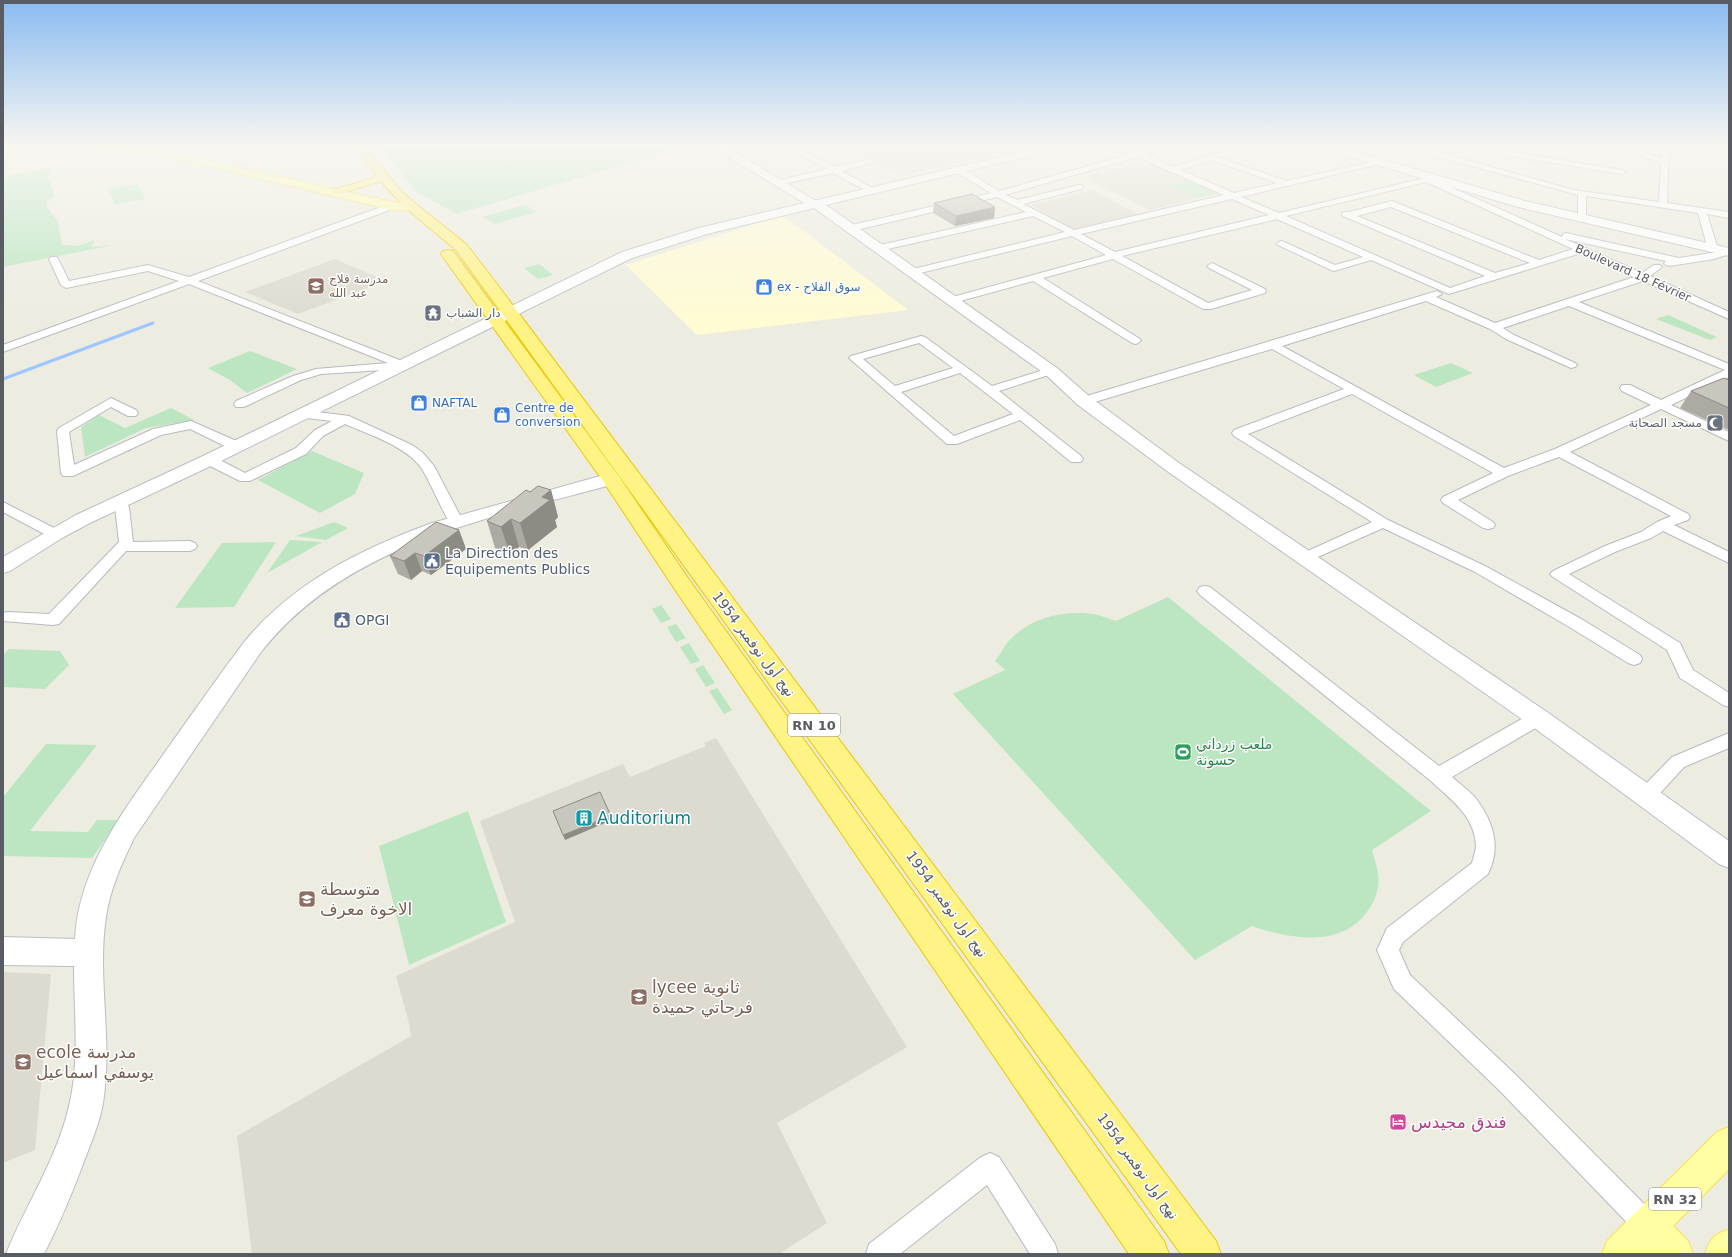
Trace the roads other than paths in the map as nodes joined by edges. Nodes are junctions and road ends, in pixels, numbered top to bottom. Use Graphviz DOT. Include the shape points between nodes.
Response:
graph roads {
  1 [pos="393,205"];
  2 [pos="399,205"];
  3 [pos="811,205"];
  4 [pos="815,205"];
  5 [pos="952,205"];
  6 [pos="1019,205"];
  7 [pos="1197,205"];
  8 [pos="1254,205"];
  9 [pos="1319,205"];
  10 [pos="1324,205"];
  11 [pos="1389,205"];
  12 [pos="1394,205"];
  13 [pos="1484,205"];
  14 [pos="1525,205"];
  15 [pos="1582,205"];
  16 [pos="1663,205"];
  17 [pos="402,207"];
  18 [pos="1702,211"];
  19 [pos="1034,213"];
  20 [pos="1277,215"];
  21 [pos="1349,215"];
  22 [pos="1729,215"];
  23 [pos="1582,218"];
  24 [pos="852,228"];
  25 [pos="1533,228"];
  26 [pos="1073,233"];
  27 [pos="1281,244"];
  28 [pos="879,248"];
  29 [pos="1580,250"];
  30 [pos="1713,252"];
  31 [pos="1728,254"];
  32 [pos="1112,256"];
  33 [pos="54,258"];
  34 [pos="1373,258"];
  35 [pos="1678,261"];
  36 [pos="1539,263"];
  37 [pos="1212,266"];
  38 [pos="1618,267"];
  39 [pos="1657,267"];
  40 [pos="912,272"];
  41 [pos="1494,276"];
  42 [pos="1034,277"];
  43 [pos="1642,278"];
  44 [pos="190,281"];
  45 [pos="1449,291"];
  46 [pos="1427,297"];
  47 [pos="953,300"];
  48 [pos="1569,302"];
  49 [pos="1729,316"];
  50 [pos="504,317"];
  51 [pos="1494,327"];
  52 [pos="1136,341"];
  53 [pos="1273,345"];
  54 [pos="3,349"];
  55 [pos="403,365"];
  56 [pos="1571,365"];
  57 [pos="1729,368"];
  58 [pos="962,369"];
  59 [pos="1051,371"];
  60 [pos="1729,373"];
  61 [pos="1626,388"];
  62 [pos="894,390"];
  63 [pos="990,390"];
  64 [pos="1352,390"];
  65 [pos="1084,401"];
  66 [pos="240,404"];
  67 [pos="1659,404"];
  68 [pos="570,408"];
  69 [pos="132,413"];
  70 [pos="302,414"];
  71 [pos="1023,415"];
  72 [pos="345,419"];
  73 [pos="1729,437"];
  74 [pos="236,446"];
  75 [pos="1560,452"];
  76 [pos="1076,459"];
  77 [pos="209,460"];
  78 [pos="1503,473"];
  79 [pos="611,479"];
  80 [pos="3,506"];
  81 [pos="122,507"];
  82 [pos="457,523"];
  83 [pos="1383,523"];
  84 [pos="1488,525"];
  85 [pos="1662,525"];
  86 [pos="55,534"];
  87 [pos="190,546"];
  88 [pos="122,547"];
  89 [pos="1306,557"];
  90 [pos="1729,558"];
  91 [pos="3,566"];
  92 [pos="694,582"];
  93 [pos="1205,591"];
  94 [pos="8,617"];
  95 [pos="1634,659"];
  96 [pos="1729,701"];
  97 [pos="1538,718"];
  98 [pos="1727,744"];
  99 [pos="1438,776"];
  100 [pos="1645,797"];
  101 [pos="1729,856"];
  102 [pos="3,951"];
  103 [pos="89,953"];
  104 [pos="1729,1144"];
  105 [pos="1648,1226"];
  106 [pos="1729,1247"];
  107 [pos="24,1254"];
  108 [pos="879,1254"];
  109 [pos="1045,1254"];
  110 [pos="1151,1254"];
  111 [pos="1203,1254"];
  112 [pos="1620,1254"];
  113 [pos="1675,1254"];
  114 [pos="1723,1254"];
  1 -- 17 [label="main road"];
  2 -- 17 [label="highway, نهج أول نوفمبر 1954 / RN 10"];
  3 -- 50 [label="street" via="690,234 627,255"];
  4 -- 24 [label="street"];
  5 -- 24 [label="street"];
  6 -- 19 [label="street"];
  7 -- 26 [label="street"];
  8 -- 20 [label="street"];
  9 -- 20 [label="street"];
  10 -- 21 [label="street"];
  11 -- 21 [label="street"];
  12 -- 36 [label="street"];
  13 -- 25 [label="street, Boulevard 18 Février"];
  14 -- 23 [label="street"];
  15 -- 23 [label="street"];
  16 -- 18 [label="street"];
  17 -- 44 [label="street"];
  17 -- 50 [label="highway, نهج أول نوفمبر 1954 / RN 10" via="460,248"];
  18 -- 22 [label="street"];
  18 -- 30 [label="street"];
  19 -- 26 [label="street"];
  19 -- 28 [label="street"];
  20 -- 32 [label="street"];
  20 -- 34 [label="street"];
  21 -- 41 [label="street"];
  23 -- 30 [label="street"];
  24 -- 28 [label="street"];
  25 -- 29 [label="street, Boulevard 18 Février"];
  25 -- 35 [label="street"];
  26 -- 32 [label="street"];
  26 -- 40 [label="street"];
  27 -- 34 [label="street" via="1334,268"];
  28 -- 40 [label="street"];
  29 -- 36 [label="street"];
  29 -- 38 [label="street, Boulevard 18 Février"];
  30 -- 31 [label="street"];
  30 -- 35 [label="street"];
  32 -- 37 [label="street" via="1206,307 1261,291"];
  32 -- 42 [label="street"];
  33 -- 44 [label="street" via="66,285 148,268"];
  34 -- 45 [label="street"];
  35 -- 39 [label="street"];
  36 -- 41 [label="street"];
  38 -- 39 [label="street"];
  38 -- 43 [label="street, Boulevard 18 Février"];
  39 -- 43 [label="street"];
  40 -- 47 [label="street"];
  41 -- 45 [label="street"];
  42 -- 47 [label="street"];
  42 -- 52 [label="street"];
  43 -- 48 [label="street"];
  43 -- 49 [label="street, Boulevard 18 Février"];
  44 -- 54 [label="street"];
  44 -- 55 [label="street"];
  45 -- 46 [label="street"];
  46 -- 51 [label="street"];
  46 -- 53 [label="street"];
  47 -- 59 [label="street"];
  48 -- 51 [label="street"];
  48 -- 57 [label="street"];
  50 -- 55 [label="street"];
  50 -- 68 [label="highway, نهج أول نوفمبر 1954 / RN 10"];
  51 -- 56 [label="street"];
  53 -- 64 [label="street"];
  53 -- 65 [label="street"];
  55 -- 66 [label="street" via="320,371 297,378"];
  55 -- 70 [label="street"];
  58 -- 62 [label="street"];
  58 -- 62 [label="street" via="921,339 855,358"];
  58 -- 63 [label="street"];
  59 -- 63 [label="street"];
  59 -- 65 [label="street"];
  60 -- 67 [label="street"];
  61 -- 67 [label="street"];
  62 -- 71 [label="street" via="952,441"];
  63 -- 71 [label="street"];
  64 -- 78 [label="street"];
  64 -- 83 [label="street" via="1238,433"];
  65 -- 89 [label="street" via="1173,467"];
  67 -- 73 [label="street"];
  67 -- 75 [label="street"];
  68 -- 79 [label="highway, نهج أول نوفمبر 1954 / RN 10"];
  68 -- 92 [label="highway, نهج أول نوفمبر 1954 / RN 10"];
  69 -- 74 [label="street" via="111,402 63,431 68,472 157,432 191,425"];
  70 -- 72 [label="street"];
  70 -- 74 [label="street"];
  71 -- 76 [label="street"];
  72 -- 77 [label="street" via="319,433 301,451 245,478"];
  72 -- 82 [label="street" via="417,455 427,466"];
  74 -- 77 [label="street"];
  75 -- 78 [label="street"];
  75 -- 85 [label="street" via="1683,517"];
  77 -- 86 [label="street"];
  78 -- 84 [label="street" via="1448,500"];
  79 -- 82 [label="street"];
  79 -- 92 [label="highway, نهج أول نوفمبر 1954 / RN 10"];
  80 -- 86 [label="street"];
  81 -- 88 [label="street" via="126,543"];
  82 -- 103 [label="street" via="413,536 361,560 307,594 282,614 251,647 124,831 100,885 93,911"];
  83 -- 89 [label="street"];
  83 -- 95 [label="street" via="1480,569"];
  85 -- 90 [label="street"];
  85 -- 96 [label="street" via="1646,535 1610,548 1558,574 1674,648 1686,674"];
  86 -- 91 [label="street"];
  87 -- 88 [label="street"];
  88 -- 94 [label="street" via="53,620"];
  89 -- 97 [label="street"];
  92 -- 110 [label="highway, نهج أول نوفمبر 1954 / RN 10"];
  92 -- 111 [label="highway, نهج أول نوفمبر 1954 / RN 10"];
  93 -- 99 [label="street"];
  97 -- 99 [label="street"];
  97 -- 100 [label="street"];
  98 -- 100 [label="street" via="1678,762"];
  99 -- 105 [label="street" via="1470,805 1481,825 1486,846 1481,868 1395,935 1388,950 1402,982 1508,1083"];
  100 -- 101 [label="street"];
  102 -- 103 [label="street"];
  103 -- 107 [label="street" via="91,1051 88,1096 79,1131 62,1176"];
  104 -- 105 [label="main road, RN 32"];
  105 -- 112 [label="main road, RN 32"];
  105 -- 113 [label="main road"];
  106 -- 114 [label="main road"];
  108 -- 109 [label="street" via="990,1166"];
}
